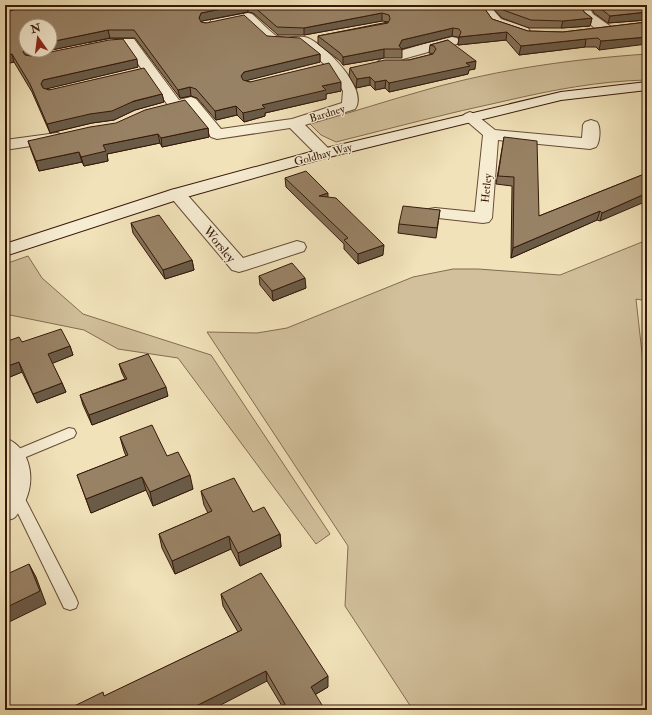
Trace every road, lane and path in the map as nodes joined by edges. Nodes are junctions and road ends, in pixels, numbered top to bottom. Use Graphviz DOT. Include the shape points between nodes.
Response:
graph roads {
  1 [pos="483,5"];
  2 [pos="582,5"];
  3 [pos="207,25"];
  4 [pos="619,27"];
  5 [pos="605,29"];
  6 [pos="590,30"];
  7 [pos="537,34"];
  8 [pos="320,38"];
  9 [pos="304,41"];
  10 [pos="452,42"];
  11 [pos="79,49"];
  12 [pos="427,58"];
  13 [pos="384,63"];
  14 [pos="369,66"];
  15 [pos="319,69"];
  16 [pos="336,69"];
  17 [pos="354,69"];
  18 [pos="150,70"];
  19 [pos="135,74"];
  20 [pos="647,86"];
  21 [pos="470,117"];
  22 [pos="294,123"];
  23 [pos="591,125"];
  24 [pos="72,134"];
  25 [pos="491,134"];
  26 [pos="5,144"];
  27 [pos="324,153"];
  28 [pos="177,194"];
  29 [pos="435,213"];
  30 [pos="296,247"];
  31 [pos="10,248"];
  32 [pos="69,433"];
  33 [pos="10,452"];
  34 [pos="11,502"];
  35 [pos="70,603"];
  1 -- 7 [label="street" via="496,22"];
  2 -- 5 [label="street" via="588,16"];
  3 -- 9 [label="street" via="248,17 273,40"];
  4 -- 5 [label="street"];
  5 -- 6 [label="street"];
  8 -- 9 [label="street"];
  9 -- 16 [label="street, Bardney"];
  10 -- 13 [label="street" via="398,56"];
  11 -- 18 [label="street, Bardney" via="130,42"];
  12 -- 13 [label="street" via="408,63"];
  13 -- 14 [label="street"];
  15 -- 16 [label="street"];
  16 -- 17 [label="street"];
  16 -- 22 [label="street, Bardney" via="350,91 350,106"];
  18 -- 19 [label="street"];
  18 -- 22 [label="street, Bardney" via="168,107 191,102 217,134"];
  20 -- 21 [label="street, Goldhay Way" via="562,96"];
  21 -- 25 [label="street"];
  21 -- 27 [label="street, Goldhay Way"];
  22 -- 27 [label="street, Bardney"];
  23 -- 25 [label="street" via="590,144"];
  24 -- 26 [label="street"];
  25 -- 29 [label="street, Hetley" via="483,218"];
  27 -- 28 [label="street, Goldhay Way"];
  28 -- 30 [label="street, Worsley" via="238,266"];
  28 -- 31 [label="street, Goldhay Way"];
  32 -- 33 [label="lane"];
  33 -- 34 [label="street" via="18,475"];
  34 -- 35 [label="lane"];
}
